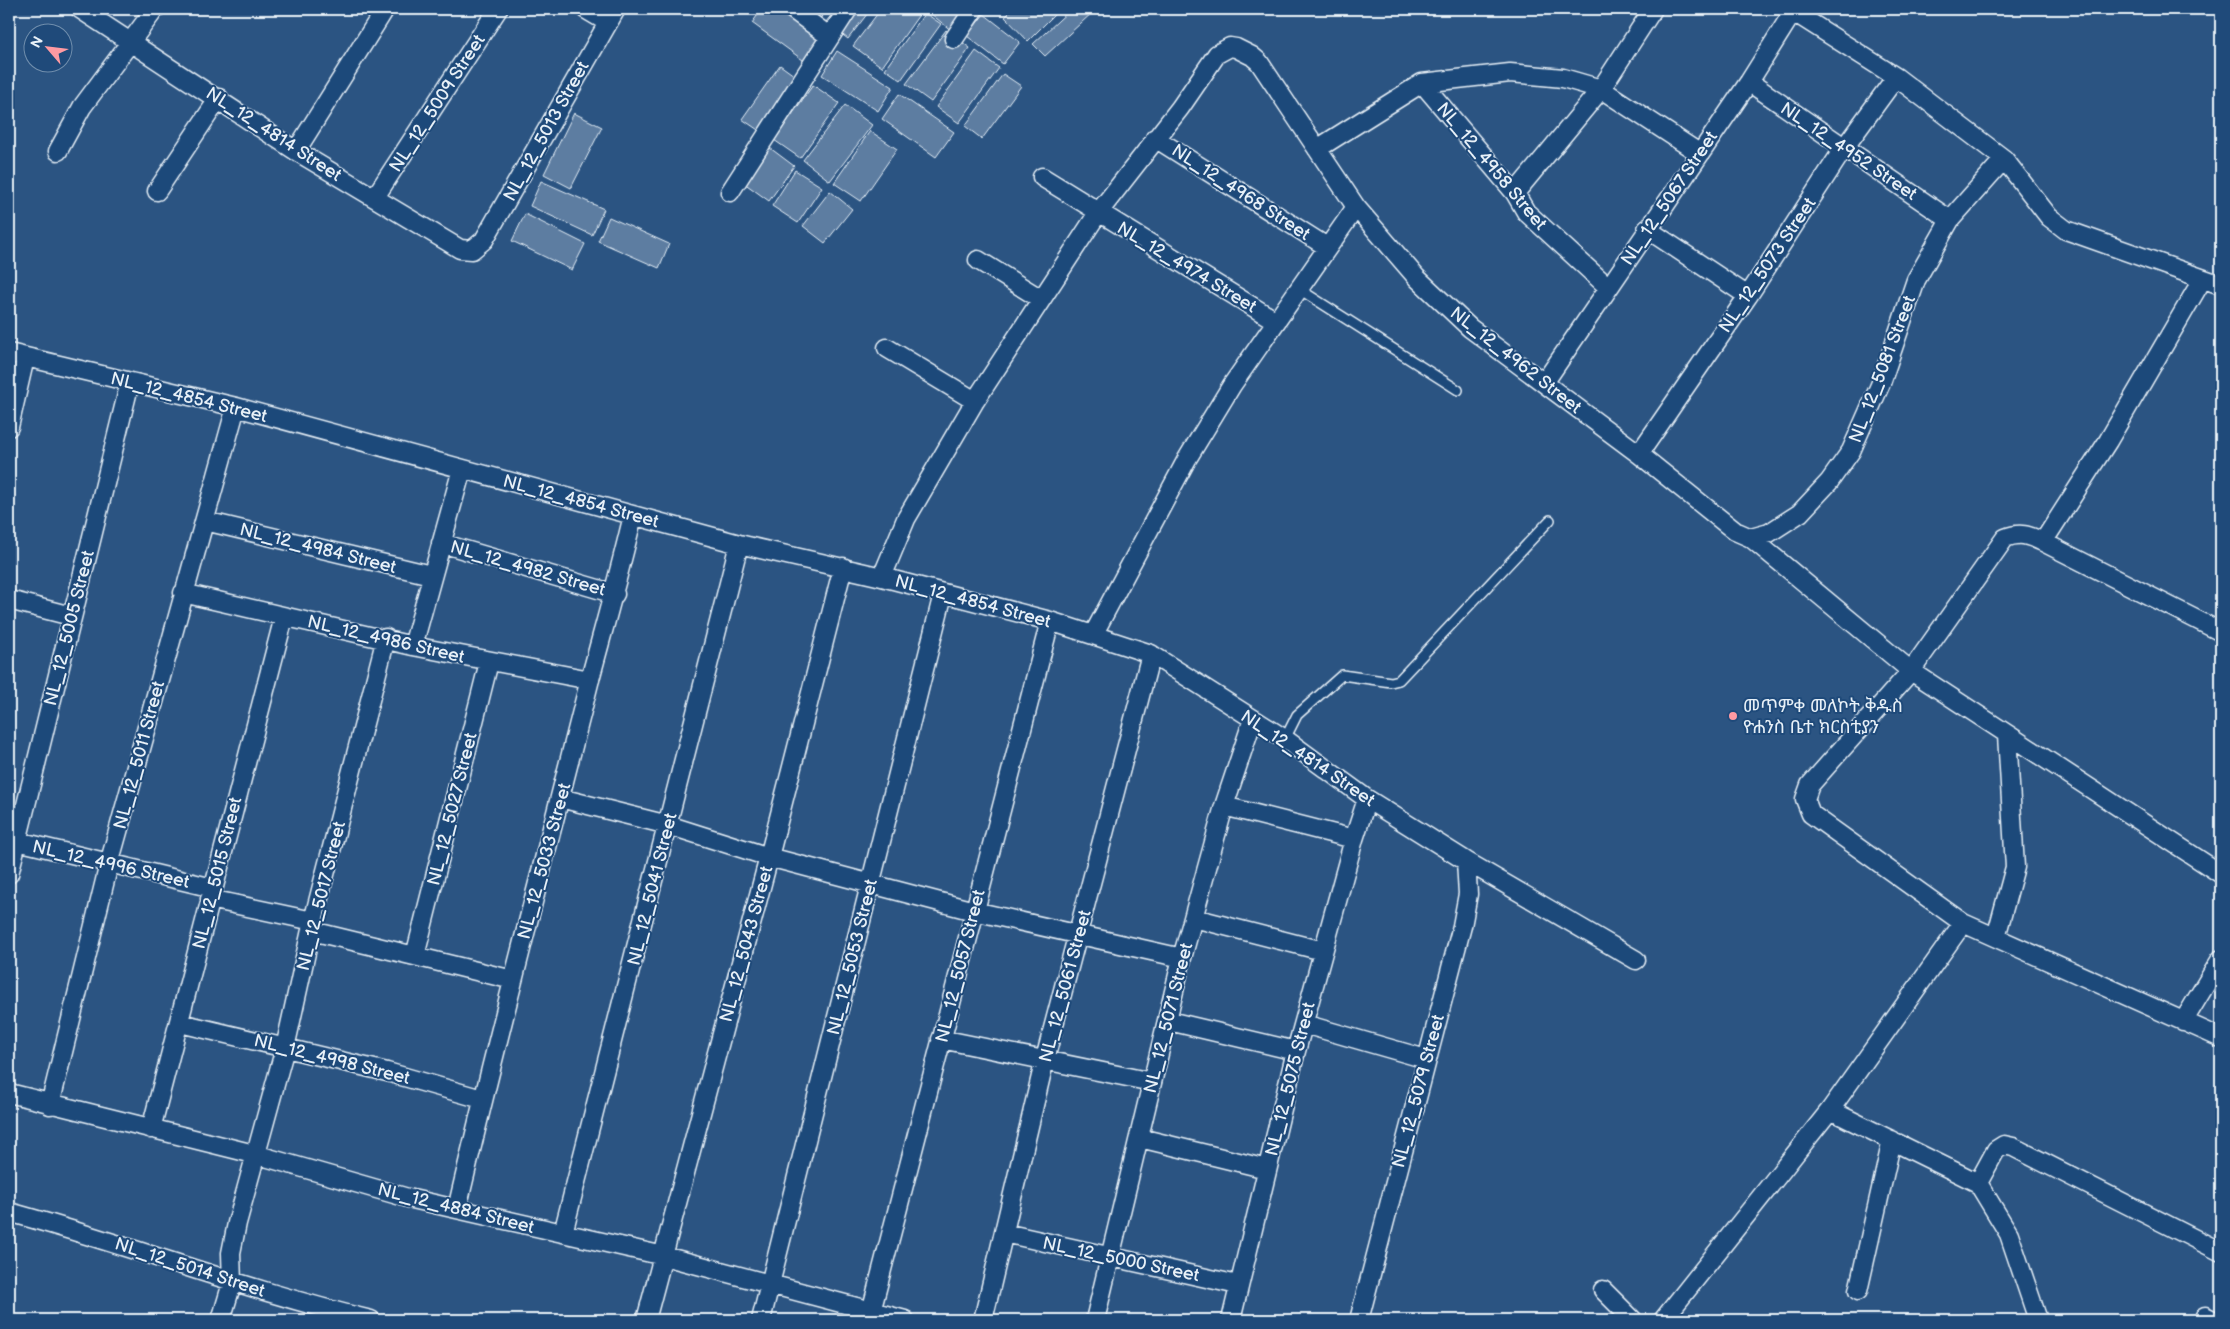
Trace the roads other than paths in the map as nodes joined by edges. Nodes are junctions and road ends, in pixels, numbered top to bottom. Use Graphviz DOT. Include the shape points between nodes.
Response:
graph roads {
  1 [pos="80,9"];
  2 [pos="155,9"];
  3 [pos="385,9"];
  4 [pos="498,9"];
  5 [pos="585,9"];
  6 [pos="792,9"];
  7 [pos="848,9"];
  8 [pos="974,9"];
  9 [pos="1653,9"];
  10 [pos="1791,10"];
  11 [pos="612,16"];
  12 [pos="830,37"];
  13 [pos="954,39"];
  14 [pos="132,42"];
  15 [pos="1896,78"];
  16 [pos="1749,82"];
  17 [pos="1422,83"];
  18 [pos="1601,89"];
  19 [pos="219,98"];
  20 [pos="1155,138"];
  21 [pos="1317,148"];
  22 [pos="1844,148"];
  23 [pos="296,151"];
  24 [pos="58,152"];
  25 [pos="1699,153"];
  26 [pos="2004,158"];
  27 [pos="1042,176"];
  28 [pos="156,191"];
  29 [pos="730,192"];
  30 [pos="1515,193"];
  31 [pos="375,197"];
  32 [pos="1356,207"];
  33 [pos="1098,213"];
  34 [pos="1950,220"];
  35 [pos="1647,230"];
  36 [pos="1327,248"];
  37 [pos="472,250"];
  38 [pos="978,260"];
  39 [pos="2202,280"];
  40 [pos="2221,285"];
  41 [pos="1608,287"];
  42 [pos="1299,289"];
  43 [pos="1748,296"];
  44 [pos="1041,299"];
  45 [pos="1276,322"];
  46 [pos="887,348"];
  47 [pos="17,356"];
  48 [pos="130,382"];
  49 [pos="1544,383"];
  50 [pos="1458,390"];
  51 [pos="975,402"];
  52 [pos="236,406"];
  53 [pos="9,426"];
  54 [pos="1639,454"];
  55 [pos="462,469"];
  56 [pos="633,514"];
  57 [pos="204,520"];
  58 [pos="1550,520"];
  59 [pos="1751,538"];
  60 [pos="2043,542"];
  61 [pos="441,543"];
  62 [pos="738,544"];
  63 [pos="843,567"];
  64 [pos="431,575"];
  65 [pos="882,577"];
  66 [pos="183,594"];
  67 [pos="615,594"];
  68 [pos="942,594"];
  69 [pos="9,600"];
  70 [pos="71,616"];
  71 [pos="284,617"];
  72 [pos="1050,622"];
  73 [pos="2221,632"];
  74 [pos="1093,634"];
  75 [pos="386,638"];
  76 [pos="413,646"];
  77 [pos="1151,654"];
  78 [pos="489,662"];
  79 [pos="1912,672"];
  80 [pos="590,680"];
  81 [pos="1253,719"];
  82 [pos="2007,735"];
  83 [pos="1285,739"];
  84 [pos="560,798"];
  85 [pos="1367,799"];
  86 [pos="1224,806"];
  87 [pos="668,825"];
  88 [pos="1354,839"];
  89 [pos="13,840"];
  90 [pos="769,857"];
  91 [pos="1466,861"];
  92 [pos="109,864"];
  93 [pos="9,874"];
  94 [pos="2221,874"];
  95 [pos="871,884"];
  96 [pos="211,893"];
  97 [pos="974,911"];
  98 [pos="1194,918"];
  99 [pos="1964,923"];
  100 [pos="312,926"];
  101 [pos="1079,934"];
  102 [pos="1996,937"];
  103 [pos="1323,951"];
  104 [pos="415,956"];
  105 [pos="1182,958"];
  106 [pos="2221,959"];
  107 [pos="1636,960"];
  108 [pos="513,980"];
  109 [pos="1169,1021"];
  110 [pos="2183,1022"];
  111 [pos="180,1023"];
  112 [pos="1304,1024"];
  113 [pos="2221,1038"];
  114 [pos="941,1039"];
  115 [pos="285,1048"];
  116 [pos="1296,1051"];
  117 [pos="1045,1059"];
  118 [pos="1426,1059"];
  119 [pos="1152,1082"];
  120 [pos="9,1093"];
  121 [pos="482,1099"];
  122 [pos="50,1105"];
  123 [pos="1830,1110"];
  124 [pos="151,1129"];
  125 [pos="1140,1138"];
  126 [pos="1892,1140"];
  127 [pos="258,1155"];
  128 [pos="1267,1169"];
  129 [pos="1978,1183"];
  130 [pos="457,1209"];
  131 [pos="10,1216"];
  132 [pos="563,1233"];
  133 [pos="1004,1233"];
  134 [pos="2221,1252"];
  135 [pos="1109,1255"];
  136 [pos="664,1256"];
  137 [pos="232,1283"];
  138 [pos="770,1284"];
  139 [pos="1238,1285"];
  140 [pos="1603,1290"];
  141 [pos="1858,1291"];
  142 [pos="871,1312"];
  143 [pos="344,1317"];
  144 [pos="221,1320"];
  145 [pos="371,1320"];
  146 [pos="646,1320"];
  147 [pos="761,1320"];
  148 [pos="905,1320"];
  149 [pos="982,1320"];
  150 [pos="1095,1320"];
  151 [pos="1231,1320"];
  152 [pos="1360,1320"];
  153 [pos="1633,1320"];
  154 [pos="1663,1320"];
  155 [pos="2038,1320"];
  1 -- 14 [label="street, NL_12_4814 Street"];
  2 -- 14 [label="street"];
  3 -- 23 [label="street"];
  4 -- 31 [label="street, NL_12_5009 Street"];
  5 -- 11 [label="street"];
  6 -- 12 [label="street"];
  7 -- 12 [label="street"];
  8 -- 13 [label="street"];
  9 -- 18 [label="street"];
  10 -- 15 [label="street"];
  10 -- 16 [label="street, NL_12_5067 Street"];
  11 -- 37 [label="street, NL_12_5013 Street" via="484,240"];
  12 -- 29 [label="street"];
  14 -- 19 [label="street, NL_12_4814 Street"];
  14 -- 24 [label="street" via="82,108"];
  15 -- 22 [label="street, NL_12_5073 Street"];
  15 -- 26 [label="street"];
  16 -- 22 [label="street, NL_12_4952 Street"];
  16 -- 25 [label="street, NL_12_5067 Street"];
  17 -- 18 [label="street" via="1510,73 1564,78"];
  17 -- 21 [label="street"];
  17 -- 30 [label="street, NL_12_4958 Street"];
  18 -- 25 [label="street"];
  18 -- 30 [label="street"];
  19 -- 23 [label="street, NL_12_4814 Street"];
  19 -- 28 [label="street"];
  20 -- 21 [label="street, NL_12_4962 Street" via="1217,54 1230,47 1245,51 1258,62"];
  20 -- 33 [label="street"];
  20 -- 36 [label="street, NL_12_4968 Street"];
  21 -- 32 [label="street, NL_12_4962 Street"];
  22 -- 34 [label="street, NL_12_4952 Street"];
  22 -- 43 [label="street, NL_12_5073 Street"];
  23 -- 31 [label="street, NL_12_4814 Street"];
  25 -- 35 [label="street, NL_12_5067 Street"];
  26 -- 34 [label="street, NL_12_5081 Street"];
  26 -- 39 [label="street" via="2049,217 2066,230"];
  27 -- 33 [label="street, NL_12_4974 Street"];
  30 -- 41 [label="street, NL_12_4958 Street" via="1526,212"];
  31 -- 37 [label="street, NL_12_4814 Street" via="460,249"];
  32 -- 36 [label="street"];
  32 -- 49 [label="street, NL_12_4962 Street" via="1416,278 1450,310"];
  33 -- 44 [label="street"];
  33 -- 45 [label="street, NL_12_4974 Street"];
  34 -- 59 [label="street, NL_12_5081 Street" via="1916,280 1881,383 1851,451 1829,482 1800,513 1769,533"];
  35 -- 41 [label="street, NL_12_5067 Street"];
  35 -- 43 [label="street"];
  36 -- 42 [label="street"];
  38 -- 44 [label="street"];
  39 -- 40 [label="street"];
  39 -- 60 [label="street" via="2108,441"];
  41 -- 49 [label="street, NL_12_5067 Street"];
  42 -- 45 [label="street"];
  42 -- 50 [label="lane"];
  43 -- 54 [label="street, NL_12_5073 Street"];
  44 -- 51 [label="street"];
  45 -- 74 [label="street" via="1232,385 1187,459"];
  46 -- 51 [label="street"];
  47 -- 48 [label="street, NL_12_4854 Street"];
  47 -- 53 [label="street"];
  48 -- 52 [label="street, NL_12_4854 Street"];
  48 -- 70 [label="street, NL_12_5005 Street"];
  49 -- 54 [label="street, NL_12_4962 Street"];
  51 -- 65 [label="street" via="906,519"];
  52 -- 55 [label="street, NL_12_4854 Street"];
  52 -- 57 [label="street, NL_12_5011 Street"];
  54 -- 59 [label="street, NL_12_4962 Street" via="1735,531"];
  55 -- 56 [label="street, NL_12_4854 Street"];
  55 -- 61 [label="street"];
  56 -- 62 [label="street, NL_12_4854 Street"];
  56 -- 67 [label="street, NL_12_5033 Street"];
  57 -- 64 [label="street, NL_12_4984 Street"];
  57 -- 66 [label="street, NL_12_5011 Street"];
  58 -- 83 [label="lane" via="1399,680 1391,682 1342,676 1297,715"];
  59 -- 79 [label="street, NL_12_4962 Street"];
  60 -- 73 [label="street"];
  60 -- 79 [label="street" via="2024,534 2005,538"];
  61 -- 64 [label="street"];
  61 -- 67 [label="street, NL_12_4982 Street"];
  62 -- 63 [label="street, NL_12_4854 Street"];
  62 -- 87 [label="street, NL_12_5041 Street"];
  63 -- 65 [label="street, NL_12_4854 Street"];
  63 -- 90 [label="street, NL_12_5043 Street"];
  64 -- 76 [label="street"];
  65 -- 68 [label="street, NL_12_4854 Street"];
  66 -- 71 [label="street, NL_12_4986 Street"];
  66 -- 92 [label="street, NL_12_5011 Street"];
  67 -- 80 [label="street, NL_12_5033 Street"];
  68 -- 72 [label="street, NL_12_4854 Street"];
  68 -- 95 [label="street, NL_12_5053 Street"];
  69 -- 70 [label="street"];
  70 -- 89 [label="street, NL_12_5005 Street"];
  71 -- 75 [label="street, NL_12_4986 Street"];
  71 -- 96 [label="street, NL_12_5015 Street"];
  72 -- 74 [label="street, NL_12_4854 Street"];
  72 -- 97 [label="street, NL_12_5057 Street"];
  74 -- 77 [label="street, NL_12_4854 Street"];
  75 -- 76 [label="street, NL_12_4986 Street"];
  75 -- 100 [label="street, NL_12_5017 Street"];
  76 -- 78 [label="street, NL_12_4986 Street"];
  77 -- 81 [label="street, NL_12_4814 Street"];
  77 -- 101 [label="street, NL_12_5061 Street"];
  78 -- 80 [label="street, NL_12_4986 Street"];
  78 -- 104 [label="street, NL_12_5027 Street"];
  79 -- 82 [label="street, NL_12_4962 Street"];
  79 -- 99 [label="street" via="1810,785 1806,799 1811,814"];
  80 -- 84 [label="street, NL_12_5033 Street"];
  81 -- 83 [label="street, NL_12_4814 Street"];
  81 -- 86 [label="street, NL_12_5071 Street"];
  82 -- 94 [label="street, NL_12_4962 Street"];
  82 -- 102 [label="street" via="2015,867"];
  83 -- 85 [label="street, NL_12_4814 Street"];
  84 -- 87 [label="street"];
  84 -- 108 [label="street, NL_12_5033 Street"];
  85 -- 88 [label="street, NL_12_5075 Street"];
  85 -- 91 [label="street, NL_12_4814 Street"];
  86 -- 88 [label="street"];
  86 -- 98 [label="street, NL_12_5071 Street"];
  87 -- 90 [label="street"];
  87 -- 132 [label="street, NL_12_5041 Street"];
  88 -- 103 [label="street, NL_12_5075 Street"];
  89 -- 92 [label="street, NL_12_4996 Street"];
  89 -- 93 [label="street, NL_12_5005 Street"];
  90 -- 95 [label="street"];
  90 -- 136 [label="street, NL_12_5043 Street"];
  91 -- 107 [label="street, NL_12_4814 Street"];
  91 -- 118 [label="street, NL_12_5079 Street" via="1468,894 1462,926"];
  92 -- 96 [label="street, NL_12_4996 Street"];
  92 -- 122 [label="street, NL_12_5011 Street"];
  95 -- 97 [label="street"];
  95 -- 138 [label="street, NL_12_5053 Street"];
  96 -- 100 [label="street, NL_12_4996 Street"];
  96 -- 111 [label="street, NL_12_5015 Street"];
  97 -- 101 [label="street"];
  97 -- 114 [label="street, NL_12_5057 Street"];
  98 -- 103 [label="street"];
  98 -- 105 [label="street, NL_12_5071 Street"];
  99 -- 102 [label="street"];
  99 -- 123 [label="street"];
  100 -- 104 [label="street, NL_12_4996 Street"];
  100 -- 115 [label="street, NL_12_5017 Street"];
  101 -- 105 [label="street"];
  101 -- 117 [label="street, NL_12_5061 Street"];
  102 -- 110 [label="street"];
  103 -- 112 [label="street, NL_12_5075 Street"];
  104 -- 108 [label="street, NL_12_4996 Street"];
  105 -- 109 [label="street, NL_12_5071 Street"];
  106 -- 110 [label="street"];
  108 -- 121 [label="street, NL_12_5033 Street"];
  109 -- 116 [label="street"];
  109 -- 119 [label="street, NL_12_5071 Street"];
  110 -- 113 [label="street"];
  111 -- 115 [label="street, NL_12_4998 Street"];
  111 -- 124 [label="street, NL_12_5015 Street"];
  112 -- 116 [label="street, NL_12_5075 Street"];
  112 -- 118 [label="street"];
  114 -- 117 [label="street"];
  114 -- 142 [label="street, NL_12_5057 Street"];
  115 -- 121 [label="street, NL_12_4998 Street" via="388,1072"];
  115 -- 127 [label="street, NL_12_5017 Street"];
  116 -- 128 [label="street, NL_12_5075 Street"];
  117 -- 119 [label="street"];
  117 -- 133 [label="street, NL_12_5061 Street"];
  118 -- 152 [label="street, NL_12_5079 Street"];
  119 -- 125 [label="street, NL_12_5071 Street"];
  120 -- 122 [label="street, NL_12_4884 Street"];
  121 -- 130 [label="street, NL_12_5033 Street"];
  122 -- 124 [label="street, NL_12_4884 Street"];
  123 -- 126 [label="street"];
  123 -- 154 [label="street"];
  124 -- 127 [label="street, NL_12_4884 Street"];
  125 -- 128 [label="street"];
  125 -- 135 [label="street, NL_12_5071 Street"];
  126 -- 129 [label="street"];
  126 -- 141 [label="street"];
  127 -- 130 [label="street, NL_12_4884 Street"];
  127 -- 137 [label="street, NL_12_5017 Street" via="231,1253"];
  128 -- 139 [label="street, NL_12_5075 Street"];
  129 -- 134 [label="street" via="1996,1150 2004,1145 2013,1147"];
  129 -- 155 [label="street" via="2009,1234"];
  130 -- 132 [label="street, NL_12_4884 Street"];
  131 -- 137 [label="street, NL_12_5014 Street" via="91,1235"];
  132 -- 136 [label="street, NL_12_4884 Street"];
  133 -- 135 [label="street, NL_12_5000 Street"];
  133 -- 149 [label="street, NL_12_5061 Street"];
  135 -- 139 [label="street, NL_12_5000 Street"];
  135 -- 150 [label="street, NL_12_5071 Street"];
  136 -- 138 [label="street, NL_12_4884 Street"];
  136 -- 146 [label="street, NL_12_5043 Street"];
  137 -- 143 [label="street, NL_12_5014 Street"];
  137 -- 144 [label="street, NL_12_5017 Street"];
  138 -- 142 [label="street, NL_12_4884 Street"];
  138 -- 147 [label="street, NL_12_5053 Street"];
  139 -- 151 [label="street, NL_12_5075 Street"];
  140 -- 153 [label="street"];
  142 -- 148 [label="street, NL_12_4884 Street"];
  143 -- 145 [label="street, NL_12_5014 Street"];
}
